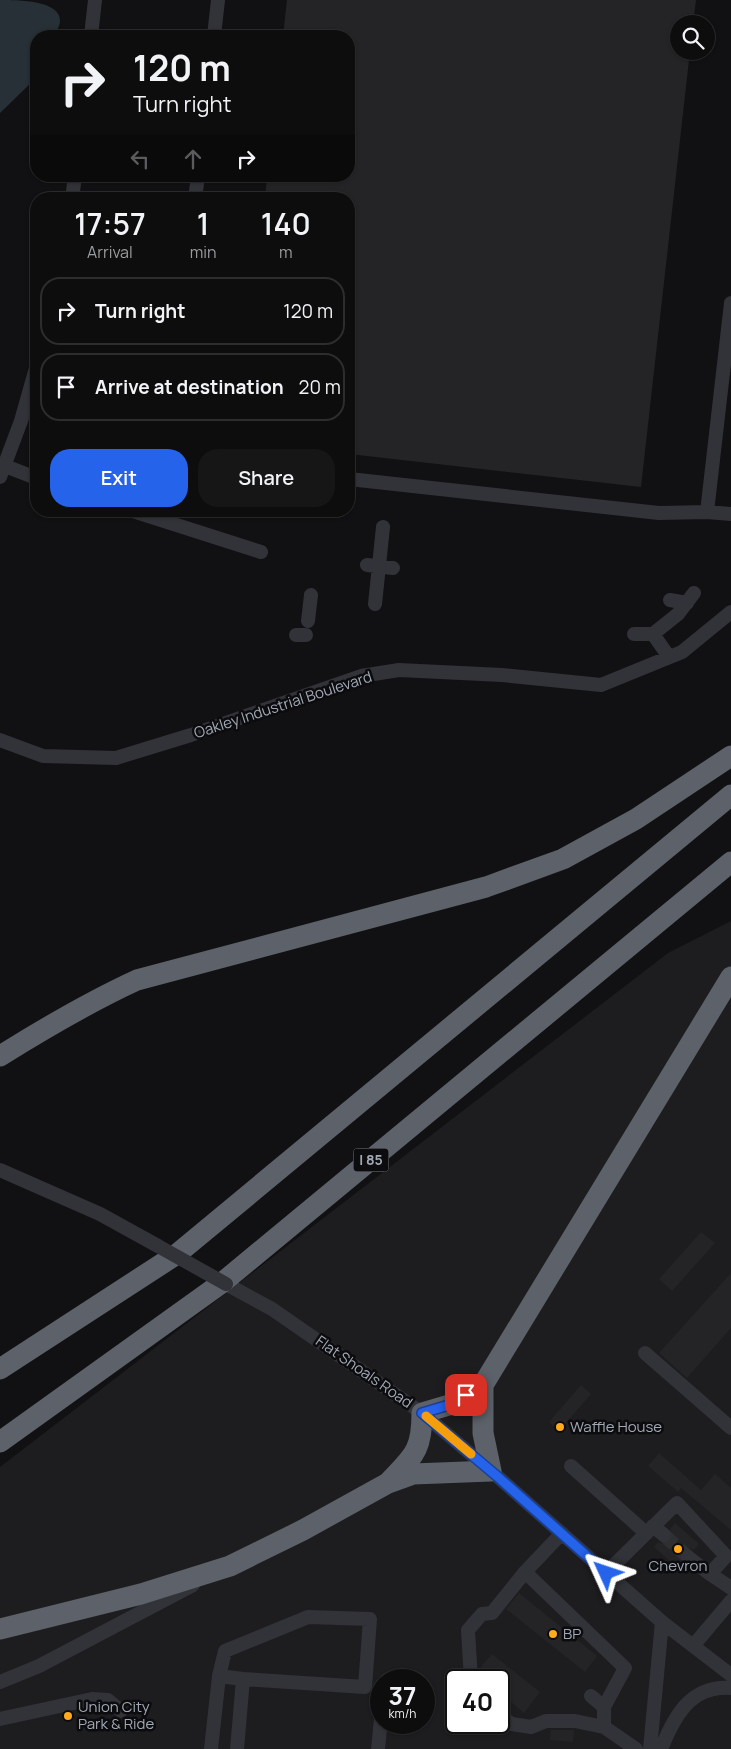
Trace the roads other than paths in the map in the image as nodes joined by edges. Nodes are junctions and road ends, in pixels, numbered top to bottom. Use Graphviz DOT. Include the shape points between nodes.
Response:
graph roads {
  1 [pos="95,0"];
  2 [pos="218,0"];
  3 [pos="92,30"];
  4 [pos="215,30"];
  5 [pos="731,303"];
  6 [pos="30,389"];
  7 [pos="1,469"];
  8 [pos="30,476"];
  9 [pos="355,480"];
  10 [pos="707,512"];
  11 [pos="731,514"];
  12 [pos="152,517"];
  13 [pos="383,527"];
  14 [pos="262,552"];
  15 [pos="373,566"];
  16 [pos="392,568"];
  17 [pos="311,595"];
  18 [pos="670,600"];
  19 [pos="375,604"];
  20 [pos="731,612"];
  21 [pos="308,621"];
  22 [pos="634,634"];
  23 [pos="653,634"];
  24 [pos="670,657"];
  25 [pos="0,740"];
  26 [pos="731,756"];
  27 [pos="731,795"];
  28 [pos="731,862"];
  29 [pos="731,977"];
  30 [pos="0,1056"];
  31 [pos="0,1170"];
  32 [pos="645,1353"];
  33 [pos="0,1369"];
  34 [pos="483,1385"];
  35 [pos="422,1413"];
  36 [pos="731,1428"];
  37 [pos="0,1442"];
  38 [pos="571,1466"];
  39 [pos="491,1471"];
  40 [pos="388,1483"];
  41 [pos="649,1529"];
  42 [pos="562,1533"];
  43 [pos="664,1535"];
  44 [pos="688,1557"];
  45 [pos="230,1566"];
  46 [pos="525,1572"];
  47 [pos="606,1573"];
  48 [pos="710,1574"];
  49 [pos="731,1588"];
  50 [pos="731,1601"];
  51 [pos="662,1622"];
  52 [pos="0,1629"];
  53 [pos="693,1646"];
  54 [pos="470,1669"];
  55 [pos="219,1676"];
  56 [pos="731,1676"];
  57 [pos="243,1679"];
  58 [pos="0,1682"];
  59 [pos="731,1688"];
  60 [pos="591,1696"];
  61 [pos="604,1707"];
  62 [pos="121,1711"];
  63 [pos="0,1719"];
  64 [pos="510,1723"];
  65 [pos="604,1727"];
  66 [pos="380,1734"];
  67 [pos="211,1749"];
  68 [pos="236,1749"];
  69 [pos="378,1749"];
  70 [pos="636,1749"];
  71 [pos="650,1749"];
  72 [pos="660,1749"];
  1 -- 3 [label="street"];
  2 -- 4 [label="street"];
  5 -- 10 [label="street"];
  6 -- 7 [label="street"];
  7 -- 8 [label="street"];
  9 -- 10 [label="street" via="659,513"];
  10 -- 11 [label="street"];
  12 -- 14 [label="street"];
  13 -- 15 [label="street"];
  15 -- 16 [label="street"];
  15 -- 19 [label="street"];
  17 -- 21 [label="street"];
  18 -- 23 [label="street" via="691,598 678,614"];
  20 -- 24 [label="street, Oakley Industrial Boulevard" via="682,652"];
  22 -- 23 [label="street"];
  23 -- 24 [label="street"];
  24 -- 25 [label="street, Oakley Industrial Boulevard" via="601,684 399,670 361,676 116,758 42,756"];
  26 -- 30 [label="highway" via="636,818 563,858 486,887 137,980 69,1013"];
  27 -- 33 [label="highway" via="177,1254"];
  28 -- 37 [label="highway, I 85" via="223,1282"];
  29 -- 34 [label="highway"];
  31 -- 35 [label="street, Flat Shoals Road, bridge" via="100,1214 272,1309"];
  32 -- 36 [label="street"];
  34 -- 35 [label="highway" via="449,1405"];
  34 -- 39 [label="highway" via="483,1433"];
  35 -- 39 [label="street, Flat Shoals Road"];
  35 -- 40 [label="highway" via="422,1435 417,1451"];
  38 -- 41 [label="street"];
  39 -- 40 [label="highway" via="413,1474"];
  39 -- 42 [label="street, Flat Shoals Road"];
  40 -- 45 [label="highway" via="304,1530"];
  41 -- 43 [label="street"];
  41 -- 47 [label="street"];
  41 -- 48 [label="street" via="677,1503 726,1556"];
  42 -- 46 [label="street"];
  42 -- 47 [label="street, Flat Shoals Road"];
  44 -- 48 [label="street"];
  45 -- 52 [label="highway" via="141,1594"];
  45 -- 58 [label="street" via="39,1666"];
  46 -- 54 [label="street" via="492,1613 482,1614 468,1630"];
  46 -- 61 [label="street" via="625,1668"];
  47 -- 51 [label="street, Flat Shoals Road"];
  48 -- 49 [label="street"];
  50 -- 53 [label="street"];
  51 -- 53 [label="street, Flat Shoals Road"];
  51 -- 71 [label="street"];
  53 -- 56 [label="street, Flat Shoals Road"];
  55 -- 57 [label="street"];
  55 -- 57 [label="street" via="225,1651 308,1617 370,1619 365,1687"];
  55 -- 67 [label="street"];
  57 -- 68 [label="street"];
  59 -- 72 [label="street" via="721,1687 697,1694 674,1719"];
  60 -- 61 [label="street"];
  61 -- 65 [label="street"];
  62 -- 63 [label="street" via="108,1700 92,1699"];
  64 -- 65 [label="street" via="531,1727 546,1721 575,1721"];
  65 -- 70 [label="street"];
  66 -- 69 [label="street"];
}
